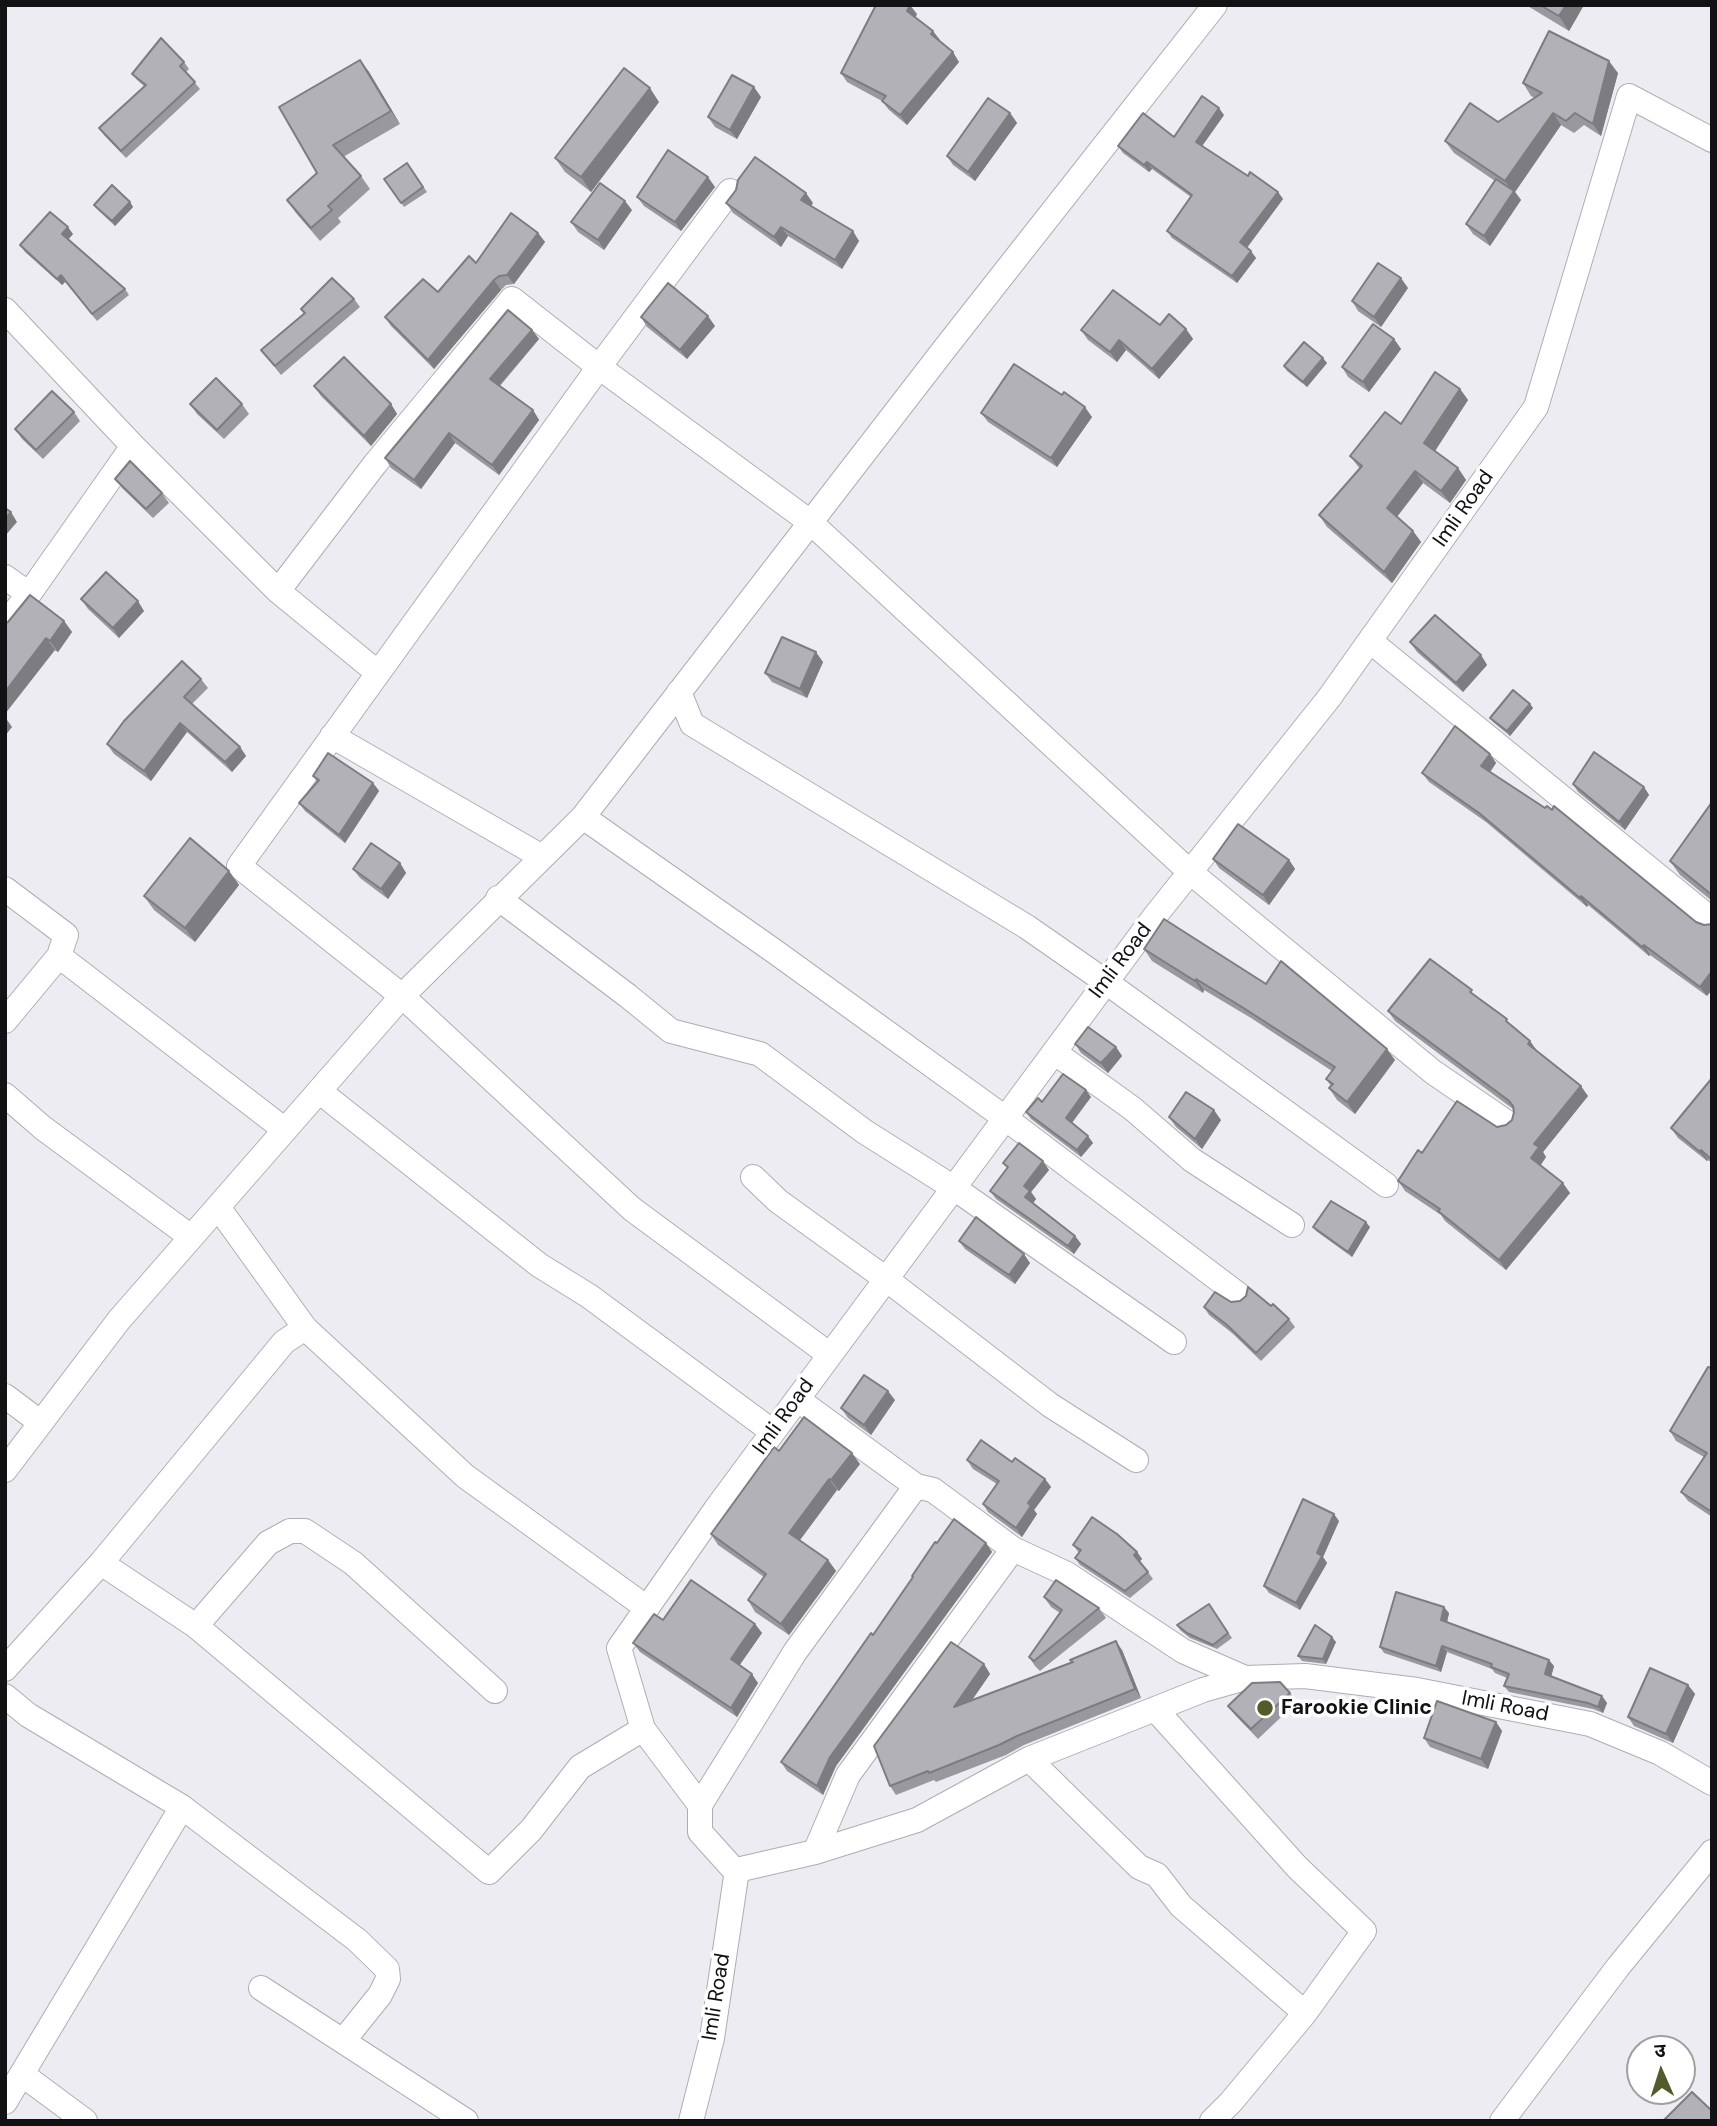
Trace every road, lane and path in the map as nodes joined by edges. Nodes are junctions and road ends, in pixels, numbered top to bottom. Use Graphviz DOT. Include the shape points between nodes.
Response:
graph roads {
  1 [pos="1215,5"];
  2 [pos="1712,140"];
  3 [pos="730,191"];
  4 [pos="5,310"];
  5 [pos="599,367"];
  6 [pos="133,446"];
  7 [pos="810,522"];
  8 [pos="5,577"];
  9 [pos="278,591"];
  10 [pos="29,594"];
  11 [pos="5,624"];
  12 [pos="1370,641"];
  13 [pos="378,673"];
  14 [pos="679,692"];
  15 [pos="332,736"];
  16 [pos="583,817"];
  17 [pos="542,857"];
  18 [pos="1190,872"];
  19 [pos="5,888"];
  20 [pos="499,899"];
  21 [pos="1712,920"];
  22 [pos="58,956"];
  23 [pos="1106,982"];
  24 [pos="402,996"];
  25 [pos="5,1021"];
  26 [pos="1054,1052"];
  27 [pos="319,1091"];
  28 [pos="5,1095"];
  29 [pos="1005,1118"];
  30 [pos="1506,1122"];
  31 [pos="285,1130"];
  32 [pos="753,1177"];
  33 [pos="1386,1185"];
  34 [pos="954,1188"];
  35 [pos="218,1207"];
  36 [pos="1292,1225"];
  37 [pos="191,1237"];
  38 [pos="887,1279"];
  39 [pos="1239,1295"];
  40 [pos="305,1328"];
  41 [pos="1174,1342"];
  42 [pos="830,1355"];
  43 [pos="5,1396"];
  44 [pos="797,1399"];
  45 [pos="41,1423"];
  46 [pos="773,1432"];
  47 [pos="1136,1460"];
  48 [pos="5,1470"];
  49 [pos="916,1486"];
  50 [pos="1013,1549"];
  51 [pos="101,1563"];
  52 [pos="647,1608"];
  53 [pos="197,1626"];
  54 [pos="5,1669"];
  55 [pos="1245,1678"];
  56 [pos="495,1691"];
  57 [pos="5,1696"];
  58 [pos="1155,1709"];
  59 [pos="643,1729"];
  60 [pos="1029,1759"];
  61 [pos="1712,1783"];
  62 [pos="700,1805"];
  63 [pos="182,1807"];
  64 [pos="815,1852"];
  65 [pos="1712,1852"];
  66 [pos="736,1872"];
  67 [pos="261,1988"];
  68 [pos="1305,2013"];
  69 [pos="343,2041"];
  70 [pos="23,2075"];
  71 [pos="5,2102"];
  72 [pos="1237,2111"];
  73 [pos="1510,2118"];
  74 [pos="85,2121"];
  75 [pos="466,2121"];
  76 [pos="691,2121"];
  77 [pos="1212,2121"];
  1 -- 7 [label="street"];
  2 -- 12 [label="street, Imli Road" via="1629,96 1536,407"];
  3 -- 5 [label="street"];
  4 -- 6 [label="street"];
  5 -- 7 [label="street"];
  5 -- 9 [label="street" via="512,299 375,464"];
  5 -- 13 [label="street"];
  6 -- 9 [label="street"];
  6 -- 10 [label="street"];
  7 -- 14 [label="street"];
  7 -- 18 [label="street"];
  8 -- 10 [label="street"];
  9 -- 13 [label="street"];
  10 -- 11 [label="street"];
  12 -- 18 [label="street, Imli Road"];
  12 -- 21 [label="street"];
  13 -- 15 [label="street"];
  14 -- 16 [label="street"];
  14 -- 23 [label="street" via="692,724 1027,927"];
  15 -- 17 [label="street"];
  15 -- 24 [label="street" via="239,866"];
  16 -- 17 [label="street"];
  16 -- 29 [label="street"];
  17 -- 20 [label="street"];
  18 -- 23 [label="street, Imli Road"];
  18 -- 30 [label="street" via="1433,1072"];
  19 -- 22 [label="street" via="66,935"];
  20 -- 24 [label="street"];
  20 -- 34 [label="street" via="671,1031 760,1054 864,1132"];
  22 -- 25 [label="street"];
  22 -- 31 [label="street"];
  23 -- 26 [label="street, Imli Road"];
  23 -- 33 [label="street"];
  24 -- 27 [label="street"];
  24 -- 42 [label="street" via="632,1209"];
  26 -- 29 [label="street, Imli Road"];
  26 -- 36 [label="street" via="1133,1109 1192,1160"];
  27 -- 31 [label="street"];
  27 -- 46 [label="street" via="539,1265 589,1296"];
  28 -- 37 [label="street"];
  29 -- 34 [label="street, Imli Road"];
  29 -- 39 [label="street"];
  31 -- 35 [label="street"];
  32 -- 38 [label="street" via="778,1201"];
  34 -- 38 [label="street, Imli Road"];
  34 -- 41 [label="street"];
  35 -- 37 [label="street"];
  35 -- 40 [label="street"];
  37 -- 45 [label="street" via="119,1320"];
  38 -- 42 [label="street, Imli Road"];
  38 -- 47 [label="street" via="1050,1405"];
  40 -- 51 [label="street" via="285,1342"];
  40 -- 52 [label="street" via="465,1476"];
  42 -- 44 [label="street, Imli Road"];
  43 -- 45 [label="street"];
  44 -- 46 [label="street, Imli Road"];
  44 -- 49 [label="street"];
  45 -- 48 [label="street"];
  46 -- 52 [label="street, Imli Road"];
  49 -- 50 [label="street" via="933,1490"];
  49 -- 62 [label="street" via="795,1652"];
  50 -- 55 [label="street" via="1067,1574 1183,1651"];
  50 -- 64 [label="street" via="848,1775"];
  51 -- 53 [label="street"];
  51 -- 54 [label="street"];
  52 -- 59 [label="street, Imli Road" via="619,1648"];
  53 -- 56 [label="street" via="268,1543 290,1531 305,1531 353,1563"];
  53 -- 59 [label="street" via="489,1872 531,1830 580,1767"];
  55 -- 58 [label="street, Imli Road"];
  55 -- 61 [label="street, Imli Road" via="1304,1676 1418,1690 1590,1724 1660,1753"];
  57 -- 63 [label="street" via="28,1715"];
  58 -- 60 [label="street, Imli Road"];
  58 -- 68 [label="street" via="1297,1867 1364,1931"];
  59 -- 62 [label="street, Imli Road"];
  60 -- 64 [label="street, Imli Road" via="917,1820"];
  60 -- 68 [label="street" via="1139,1867 1157,1875 1181,1906"];
  62 -- 66 [label="street, Imli Road" via="700,1832"];
  63 -- 69 [label="street" via="357,1940 387,1969 388,1979 380,1995"];
  63 -- 70 [label="street"];
  64 -- 66 [label="street, Imli Road"];
  65 -- 73 [label="street" via="1618,1967"];
  66 -- 76 [label="street, Imli Road" via="712,2038"];
  67 -- 69 [label="street"];
  68 -- 72 [label="street"];
  69 -- 75 [label="street"];
  70 -- 71 [label="street"];
  70 -- 74 [label="street"];
  72 -- 77 [label="street"];
}
